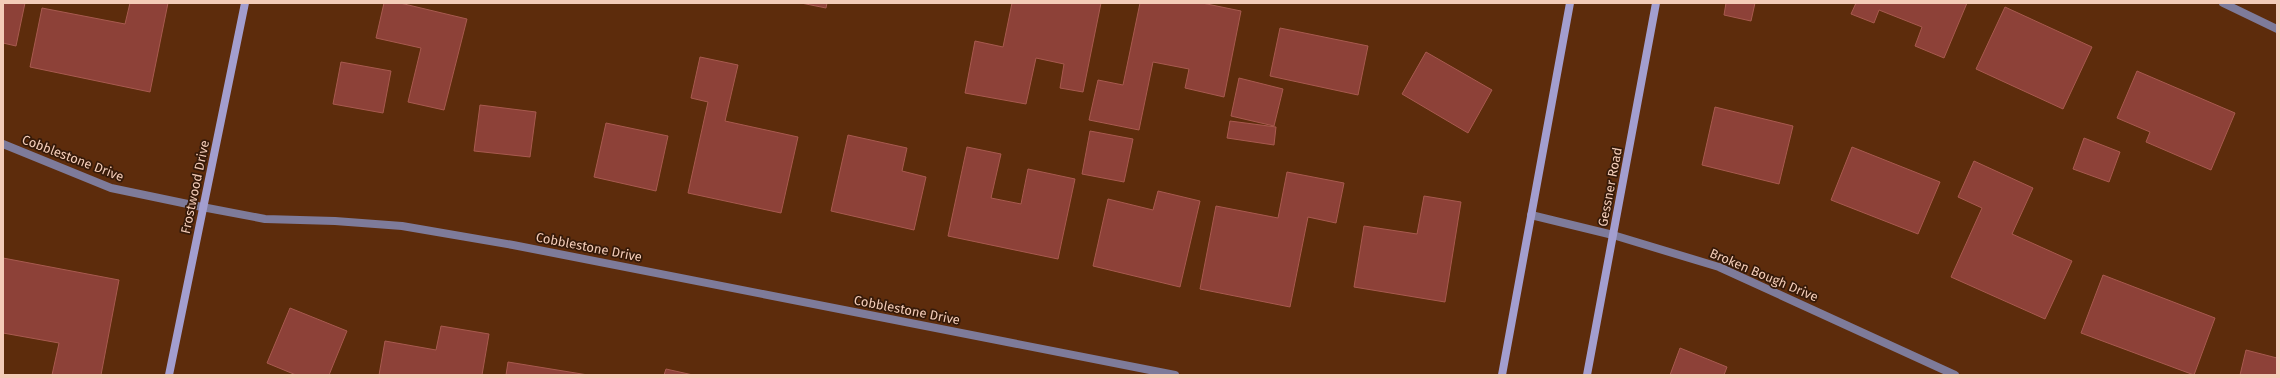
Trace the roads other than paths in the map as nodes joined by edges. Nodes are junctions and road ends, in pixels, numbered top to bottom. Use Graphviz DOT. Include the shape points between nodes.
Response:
graph roads {
  1 [pos="245,3"];
  2 [pos="1570,3"];
  3 [pos="1656,3"];
  4 [pos="2223,3"];
  5 [pos="2277,29"];
  6 [pos="3,144"];
  7 [pos="202,207"];
  8 [pos="1531,215"];
  9 [pos="1613,235"];
  10 [pos="169,375"];
  11 [pos="1175,375"];
  12 [pos="1502,375"];
  13 [pos="1587,375"];
  14 [pos="1955,375"];
  1 -- 7 [label="main road, Frostwood Drive"];
  2 -- 8 [label="main road"];
  3 -- 9 [label="main road, Gessner Road"];
  4 -- 5 [label="street"];
  6 -- 7 [label="street, Cobblestone Drive" via="111,188"];
  7 -- 10 [label="main road, Frostwood Drive"];
  7 -- 11 [label="street, Cobblestone Drive" via="264,219 402,226 505,243"];
  8 -- 9 [label="street, Broken Bough Drive"];
  8 -- 12 [label="main road"];
  9 -- 13 [label="main road, Gessner Road"];
  9 -- 14 [label="street, Broken Bough Drive" via="1719,267"];
}
